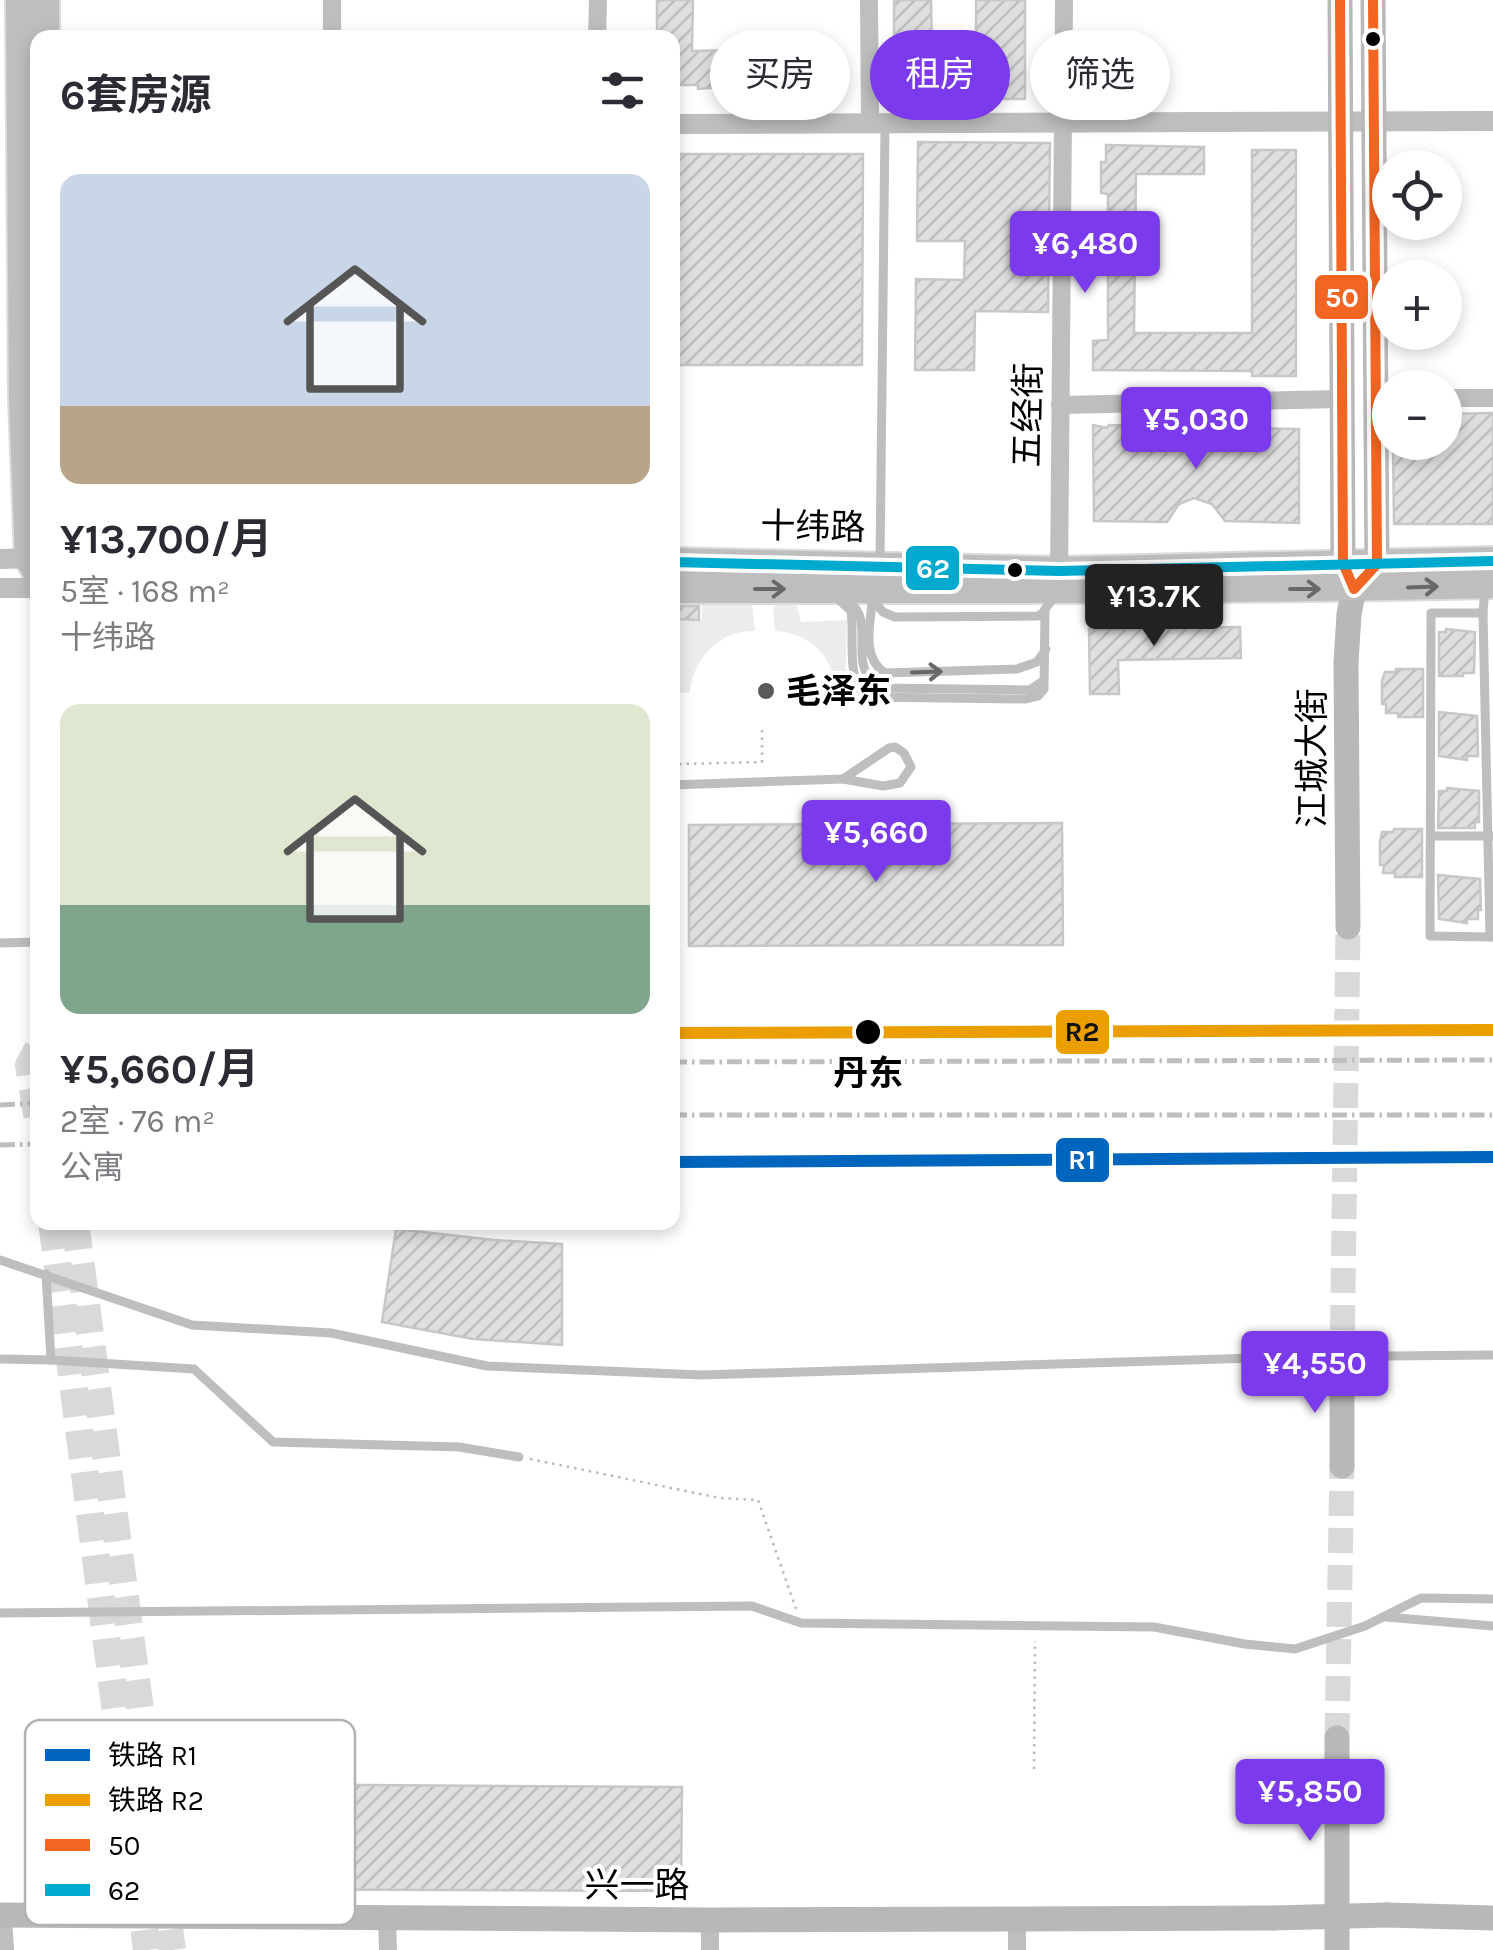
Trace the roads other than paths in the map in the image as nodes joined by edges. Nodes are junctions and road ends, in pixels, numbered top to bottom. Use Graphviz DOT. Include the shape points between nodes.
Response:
graph roads {
  1 [pos="20,0"];
  2 [pos="45,0"];
  3 [pos="332,0"];
  4 [pos="598,0"];
  5 [pos="869,0"];
  6 [pos="1064,0"];
  7 [pos="1340,0"];
  8 [pos="1374,0"];
  9 [pos="45,30"];
  10 [pos="332,30"];
  11 [pos="597,30"];
  12 [pos="10,120"];
  13 [pos="1340,122"];
  14 [pos="1374,122"];
  15 [pos="1493,122"];
  16 [pos="878,123"];
  17 [pos="680,124"];
  18 [pos="1064,125"];
  19 [pos="1382,370"];
  20 [pos="12,398"];
  21 [pos="1462,398"];
  22 [pos="1493,398"];
  23 [pos="1342,400"];
  24 [pos="1060,405"];
  25 [pos="1381,460"];
  26 [pos="30,534"];
  27 [pos="0,559"];
  28 [pos="30,563"];
  29 [pos="680,563"];
  30 [pos="1377,564"];
  31 [pos="1349,576"];
  32 [pos="1490,576"];
  33 [pos="875,585"];
  34 [pos="0,588"];
  35 [pos="30,588"];
  36 [pos="680,589"];
  37 [pos="812,589"];
  38 [pos="1054,591"];
  39 [pos="1483,613"];
  40 [pos="1046,650"];
  41 [pos="843,778"];
  42 [pos="680,785"];
  43 [pos="1431,836"];
  44 [pos="1490,836"];
  45 [pos="1348,927"];
  46 [pos="1491,937"];
  47 [pos="0,942"];
  48 [pos="30,942"];
  49 [pos="0,1260"];
  50 [pos="46,1274"];
  51 [pos="1493,1355"];
  52 [pos="0,1359"];
  53 [pos="50,1360"];
  54 [pos="1342,1367"];
  55 [pos="519,1457"];
  56 [pos="1342,1466"];
  57 [pos="1493,1598"];
  58 [pos="0,1614"];
  59 [pos="1383,1617"];
  60 [pos="1493,1626"];
  61 [pos="1337,1738"];
  62 [pos="2,1916"];
  63 [pos="355,1918"];
  64 [pos="388,1918"];
  65 [pos="1493,1918"];
  66 [pos="1017,1919"];
  67 [pos="710,1920"];
  68 [pos="5,1950"];
  69 [pos="388,1950"];
  70 [pos="710,1950"];
  71 [pos="1017,1950"];
  72 [pos="1337,1950"];
  1 -- 12 [label="main road"];
  2 -- 9 [label="main road"];
  3 -- 10 [label="street"];
  4 -- 11 [label="street"];
  5 -- 16 [label="street"];
  6 -- 18 [label="street, 五经街"];
  7 -- 13 [label="main road, 江城大街"];
  8 -- 14 [label="main road"];
  12 -- 20 [label="main road"];
  13 -- 14 [label="street"];
  13 -- 18 [label="street"];
  13 -- 23 [label="main road, 江城大街"];
  14 -- 15 [label="street"];
  14 -- 19 [label="main road"];
  16 -- 17 [label="street"];
  16 -- 18 [label="street"];
  16 -- 33 [label="lane"];
  18 -- 24 [label="street, 五经街"];
  20 -- 26 [label="main road"];
  21 -- 22 [label="street"];
  23 -- 24 [label="street"];
  23 -- 31 [label="main road, 江城大街"];
  24 -- 38 [label="street, 五经街"];
  25 -- 30 [label="main road"];
  27 -- 28 [label="street"];
  29 -- 33 [label="main road, 十纬路"];
  30 -- 31 [label="main road, 十纬路"];
  30 -- 32 [label="main road, 十纬路"];
  31 -- 32 [label="main road, 十纬路, one-way"];
  31 -- 38 [label="main road, 十纬路"];
  31 -- 45 [label="main road, 江城大街"];
  32 -- 39 [label="lane"];
  33 -- 37 [label="main road, 十纬路"];
  33 -- 38 [label="main road, 十纬路"];
  33 -- 38 [label="lane" via="884,612 896,617 1038,616"];
  33 -- 40 [label="lane, one-way" via="868,650 885,673 1016,669 1037,662"];
  34 -- 35 [label="street"];
  36 -- 37 [label="main road, 十纬路, one-way"];
  37 -- 40 [label="lane" via="842,600 852,615 855,678 871,698 1026,700 1042,692"];
  38 -- 40 [label="lane"];
  39 -- 43 [label="lane" via="1431,613"];
  39 -- 44 [label="lane"];
  41 -- 41 [label="lane" via="889,787 911,767 901,750 888,748"];
  41 -- 42 [label="lane"];
  43 -- 44 [label="lane"];
  43 -- 46 [label="lane" via="1430,936"];
  44 -- 46 [label="lane"];
  47 -- 48 [label="lane"];
  49 -- 50 [label="lane"];
  50 -- 51 [label="lane" via="192,1325 331,1333 487,1366 702,1375"];
  50 -- 53 [label="lane"];
  52 -- 53 [label="lane"];
  53 -- 55 [label="lane" via="194,1369 272,1442 459,1447"];
  54 -- 56 [label="main road"];
  57 -- 59 [label="lane" via="1420,1598"];
  58 -- 59 [label="lane" via="752,1606 801,1623 1154,1626 1294,1648"];
  59 -- 60 [label="lane"];
  61 -- 72 [label="main road"];
  62 -- 68 [label="street"];
  63 -- 64 [label="main road, 兴一路"];
  64 -- 67 [label="main road, 兴一路"];
  64 -- 69 [label="street"];
  65 -- 66 [label="main road, 兴一路, bridge"];
  66 -- 67 [label="main road, 兴一路"];
  66 -- 71 [label="street"];
  67 -- 70 [label="street"];
}
